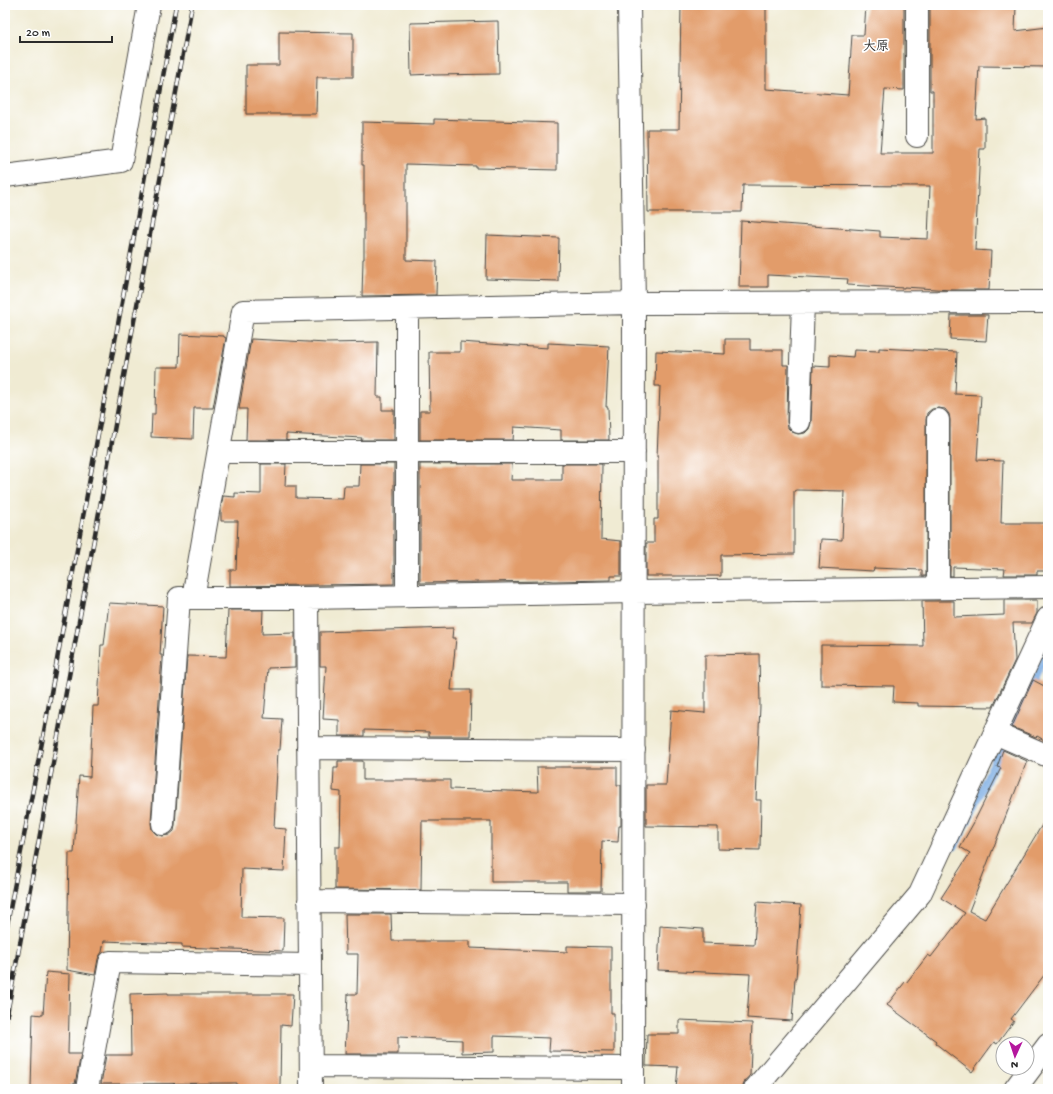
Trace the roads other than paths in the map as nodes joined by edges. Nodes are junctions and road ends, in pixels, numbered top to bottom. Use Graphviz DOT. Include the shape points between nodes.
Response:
graph roads {
  1 [pos="149,5"];
  2 [pos="629,5"];
  3 [pos="916,5"];
  4 [pos="916,136"];
  5 [pos="5,176"];
  6 [pos="802,302"];
  7 [pos="1048,302"];
  8 [pos="634,303"];
  9 [pos="407,308"];
  10 [pos="938,420"];
  11 [pos="799,422"];
  12 [pos="219,452"];
  13 [pos="407,452"];
  14 [pos="634,452"];
  15 [pos="1048,587"];
  16 [pos="938,588"];
  17 [pos="634,592"];
  18 [pos="407,596"];
  19 [pos="193,598"];
  20 [pos="307,598"];
  21 [pos="1048,618"];
  22 [pos="1004,737"];
  23 [pos="308,748"];
  24 [pos="634,750"];
  25 [pos="1048,756"];
  26 [pos="163,824"];
  27 [pos="309,901"];
  28 [pos="634,904"];
  29 [pos="310,965"];
  30 [pos="1048,1045"];
  31 [pos="311,1066"];
  32 [pos="633,1068"];
  33 [pos="87,1089"];
  34 [pos="311,1089"];
  35 [pos="633,1089"];
  36 [pos="755,1089"];
  37 [pos="1016,1089"];
  1 -- 5 [label="street" via="121,161"];
  2 -- 8 [label="street"];
  3 -- 4 [label="street"];
  6 -- 7 [label="street"];
  6 -- 8 [label="street"];
  6 -- 11 [label="street"];
  8 -- 9 [label="street"];
  8 -- 14 [label="street"];
  9 -- 12 [label="street" via="243,311"];
  9 -- 13 [label="street"];
  10 -- 16 [label="street"];
  12 -- 13 [label="street"];
  12 -- 19 [label="street"];
  13 -- 14 [label="street"];
  13 -- 18 [label="street"];
  14 -- 17 [label="street"];
  15 -- 16 [label="street"];
  16 -- 17 [label="street"];
  17 -- 18 [label="street"];
  17 -- 24 [label="street"];
  18 -- 20 [label="street"];
  19 -- 20 [label="street"];
  19 -- 26 [label="street" via="178,598"];
  20 -- 23 [label="street"];
  21 -- 22 [label="street"];
  22 -- 25 [label="street"];
  22 -- 36 [label="street" via="920,894"];
  23 -- 24 [label="street"];
  23 -- 27 [label="street"];
  24 -- 28 [label="street"];
  27 -- 28 [label="street"];
  27 -- 29 [label="street"];
  28 -- 32 [label="street"];
  29 -- 31 [label="street"];
  29 -- 33 [label="street" via="110,962"];
  30 -- 37 [label="street"];
  31 -- 32 [label="street"];
  31 -- 34 [label="street"];
  32 -- 35 [label="street"];
}
